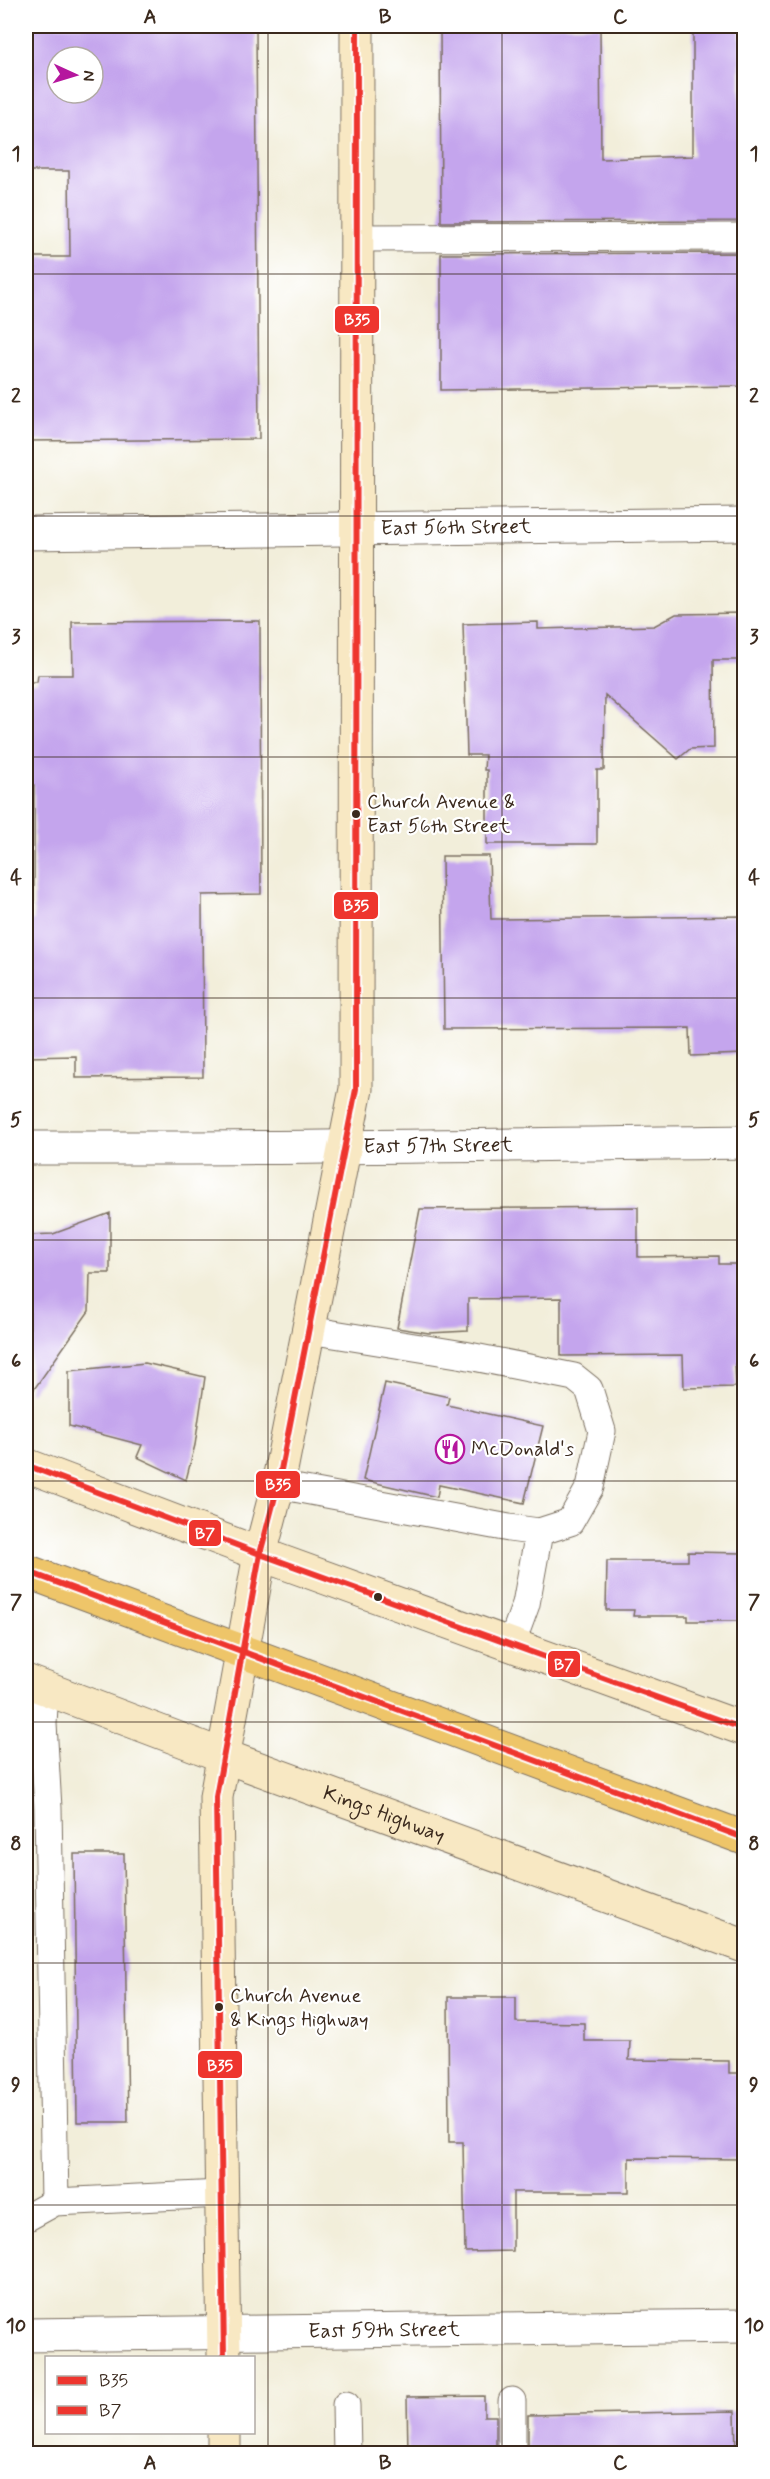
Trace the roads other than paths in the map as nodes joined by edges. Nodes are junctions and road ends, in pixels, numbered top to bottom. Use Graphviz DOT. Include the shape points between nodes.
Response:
graph roads {
  1 [pos="357,26"];
  2 [pos="744,237"];
  3 [pos="357,238"];
  4 [pos="744,524"];
  5 [pos="357,529"];
  6 [pos="26,532"];
  7 [pos="744,1142"];
  8 [pos="26,1148"];
  9 [pos="345,1148"];
  10 [pos="309,1330"];
  11 [pos="26,1465"];
  12 [pos="278,1485"];
  13 [pos="539,1532"];
  14 [pos="260,1554"];
  15 [pos="26,1571"];
  16 [pos="512,1645"];
  17 [pos="242,1650"];
  18 [pos="35,1685"];
  19 [pos="738,1724"];
  20 [pos="224,1756"];
  21 [pos="37,1808"];
  22 [pos="744,1838"];
  23 [pos="744,1946"];
  24 [pos="221,2194"];
  25 [pos="55,2202"];
  26 [pos="26,2218"];
  27 [pos="744,2326"];
  28 [pos="26,2335"];
  29 [pos="224,2345"];
  30 [pos="512,2401"];
  31 [pos="346,2404"];
  32 [pos="224,2434"];
  33 [pos="224,2454"];
  34 [pos="347,2454"];
  35 [pos="512,2454"];
  1 -- 3 [label="main road"];
  2 -- 3 [label="lane"];
  3 -- 5 [label="main road"];
  4 -- 5 [label="street, East 56th Street"];
  5 -- 6 [label="street, East 56th Street"];
  5 -- 9 [label="main road" via="356,1089"];
  7 -- 9 [label="street, East 57th Street"];
  8 -- 9 [label="street, East 57th Street"];
  9 -- 10 [label="main road"];
  10 -- 12 [label="main road"];
  10 -- 13 [label="lane" via="574,1377 589,1389 602,1431 590,1487 570,1522"];
  11 -- 14 [label="main road"];
  12 -- 13 [label="lane"];
  12 -- 14 [label="main road"];
  13 -- 16 [label="lane" via="526,1604"];
  14 -- 16 [label="main road"];
  14 -- 17 [label="main road"];
  15 -- 17 [label="main road"];
  16 -- 19 [label="main road"];
  17 -- 20 [label="main road"];
  17 -- 22 [label="main road"];
  18 -- 20 [label="main road, Kings Highway"];
  18 -- 21 [label="lane" via="43,1724"];
  20 -- 23 [label="main road, Kings Highway"];
  20 -- 24 [label="main road" via="216,1797"];
  21 -- 25 [label="lane"];
  24 -- 25 [label="lane"];
  24 -- 29 [label="main road"];
  25 -- 26 [label="lane"];
  27 -- 29 [label="street, East 59th Street"];
  28 -- 29 [label="street, East 59th Street"];
  30 -- 35 [label="lane"];
  31 -- 34 [label="lane"];
  32 -- 33 [label="main road"];
}
